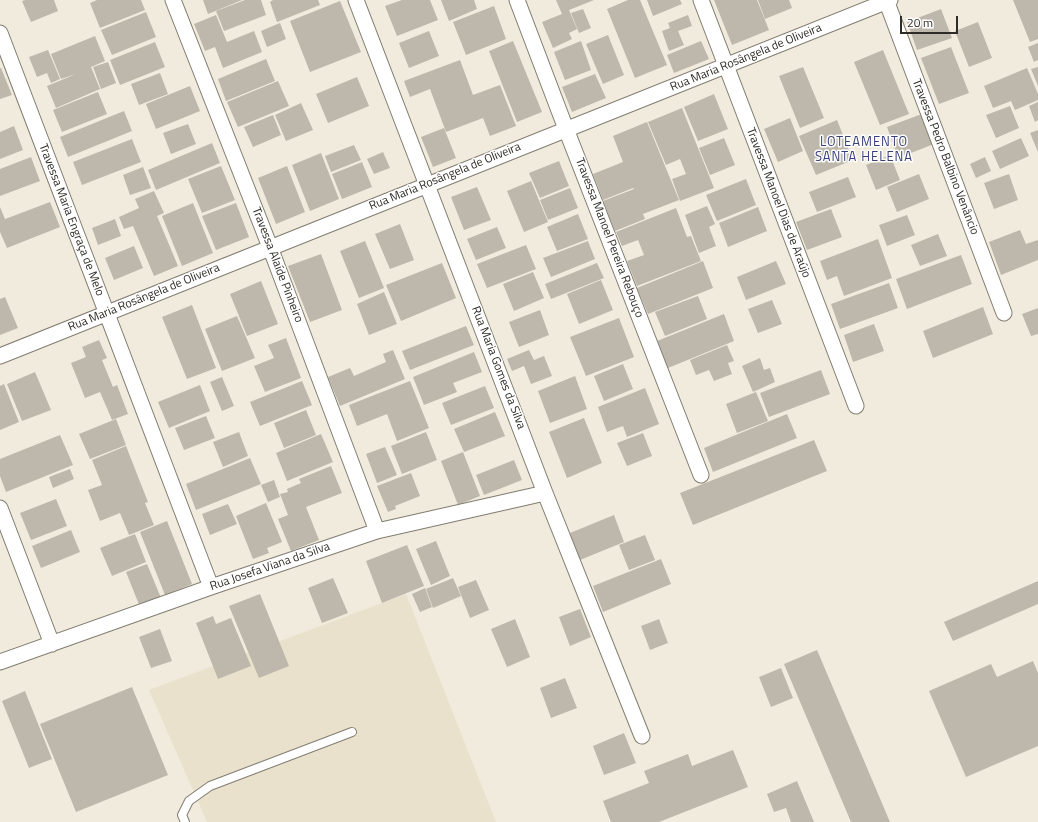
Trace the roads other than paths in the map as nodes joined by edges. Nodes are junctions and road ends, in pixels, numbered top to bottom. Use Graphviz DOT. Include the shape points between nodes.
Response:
graph roads {
  1 [pos="173,0"];
  2 [pos="356,0"];
  3 [pos="517,0"];
  4 [pos="701,0"];
  5 [pos="888,0"];
  6 [pos="0,33"];
  7 [pos="725,66"];
  8 [pos="566,129"];
  9 [pos="427,184"];
  10 [pos="270,246"];
  11 [pos="106,313"];
  12 [pos="1004,314"];
  13 [pos="0,356"];
  14 [pos="856,406"];
  15 [pos="701,476"];
  16 [pos="545,493"];
  17 [pos="0,508"];
  18 [pos="377,531"];
  19 [pos="211,587"];
  20 [pos="52,644"];
  21 [pos="0,662"];
  22 [pos="352,732"];
  23 [pos="642,736"];
  24 [pos="185,822"];
  1 -- 10 [label="street, Travessa Alaíde Pinheiro"];
  2 -- 9 [label="street, Rua Maria Gomes da Silva"];
  3 -- 8 [label="street, Travessa Manoel Pereira Rebouço"];
  4 -- 7 [label="street, Travessa Manoel Dias de Araújo"];
  5 -- 7 [label="street, Rua Maria Rosângela de Oliveira"];
  5 -- 12 [label="street, Travessa Pedro Balbino Venâncio"];
  6 -- 11 [label="street, Travessa Maria Engraça de Melo"];
  7 -- 8 [label="street, Rua Maria Rosângela de Oliveira"];
  7 -- 14 [label="street, Travessa Manoel Dias de Araújo"];
  8 -- 9 [label="street, Rua Maria Rosângela de Oliveira"];
  8 -- 15 [label="street, Travessa Manoel Pereira Rebouço"];
  9 -- 10 [label="street, Rua Maria Rosângela de Oliveira"];
  9 -- 16 [label="street, Rua Maria Gomes da Silva"];
  10 -- 11 [label="street, Rua Maria Rosângela de Oliveira"];
  10 -- 18 [label="street, Travessa Alaíde Pinheiro"];
  11 -- 13 [label="street, Rua Maria Rosângela de Oliveira"];
  11 -- 19 [label="street, Travessa Maria Engraça de Melo"];
  16 -- 18 [label="street, Rua Josefa Viana da Silva"];
  16 -- 23 [label="street, Rua Maria Gomes da Silva"];
  17 -- 20 [label="street"];
  18 -- 19 [label="street, Rua Josefa Viana da Silva"];
  19 -- 20 [label="street, Rua Josefa Viana da Silva"];
  20 -- 21 [label="street, Rua Josefa Viana da Silva"];
  22 -- 24 [label="lane" via="210,786 189,801 182,816"];
}
